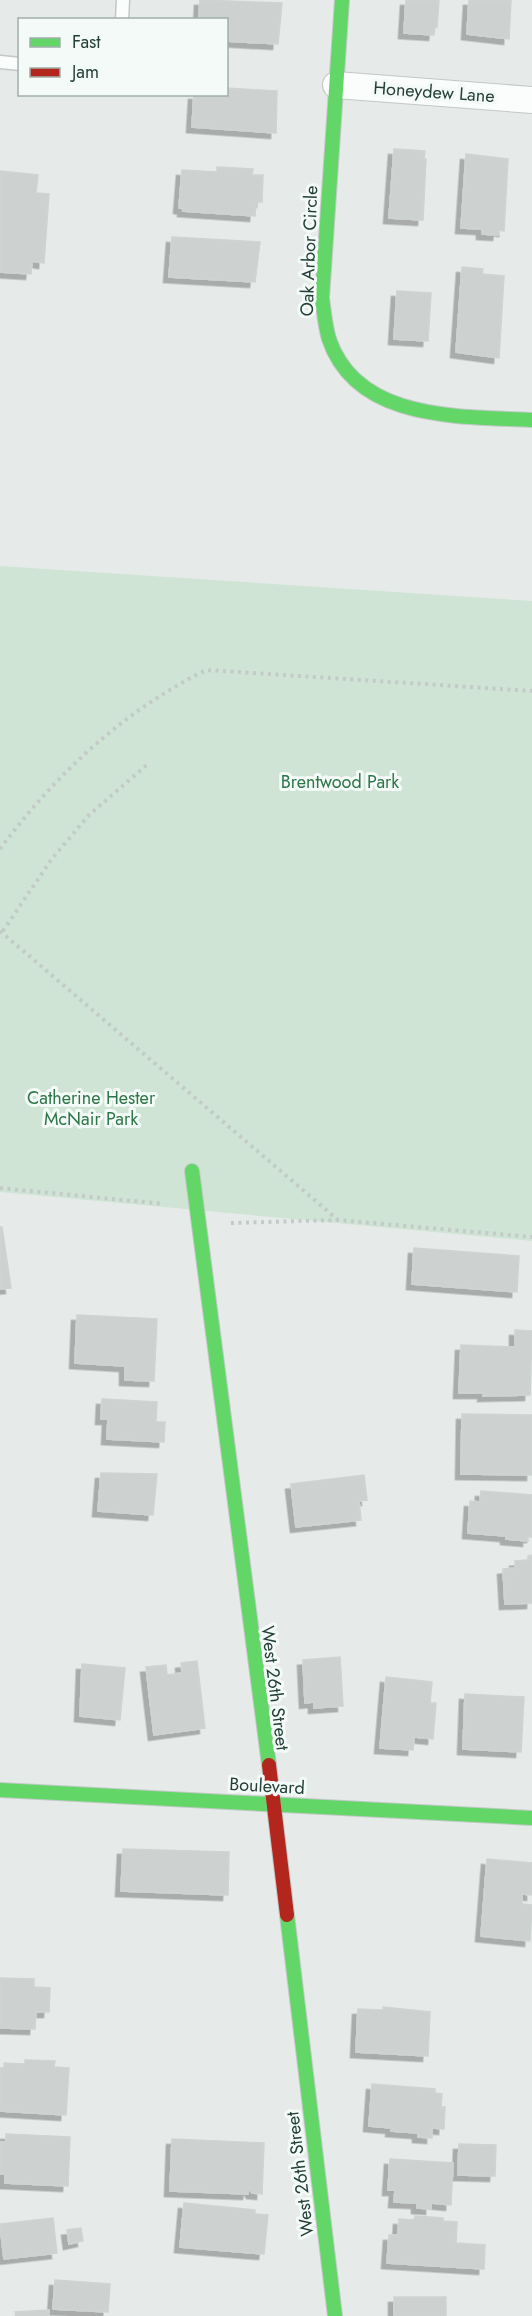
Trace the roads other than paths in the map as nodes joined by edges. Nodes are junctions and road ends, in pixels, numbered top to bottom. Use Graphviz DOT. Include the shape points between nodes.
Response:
graph roads {
  1 [pos="123,0"];
  2 [pos="342,0"];
  3 [pos="122,18"];
  4 [pos="0,62"];
  5 [pos="18,64"];
  6 [pos="336,85"];
  7 [pos="532,100"];
  8 [pos="532,420"];
  9 [pos="192,1171"];
  10 [pos="0,1790"];
  11 [pos="272,1804"];
  12 [pos="532,1818"];
  13 [pos="335,2316"];
  1 -- 3 [label="lane"];
  2 -- 6 [label="street, Oak Arbor Circle"];
  4 -- 5 [label="lane"];
  6 -- 7 [label="street, Honeydew Lane"];
  6 -- 8 [label="street, Oak Arbor Circle" via="322,298 331,347 361,386 381,400 428,413"];
  9 -- 11 [label="street, West 26th Street"];
  10 -- 11 [label="street, Boulevard"];
  11 -- 12 [label="street, Boulevard"];
  11 -- 13 [label="street, West 26th Street"];
}
